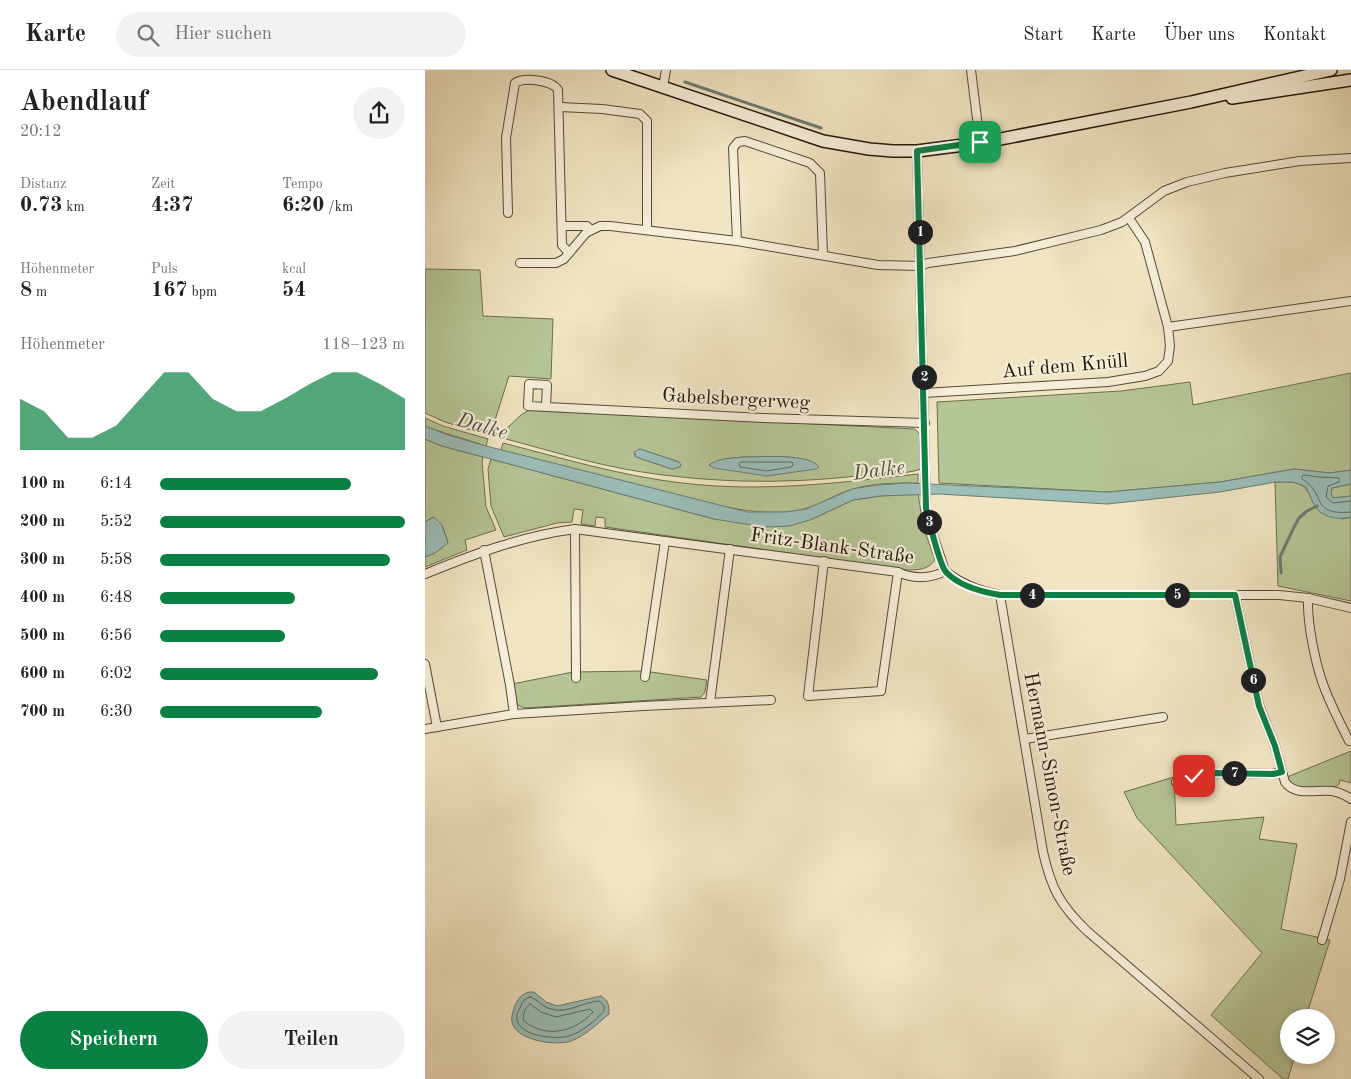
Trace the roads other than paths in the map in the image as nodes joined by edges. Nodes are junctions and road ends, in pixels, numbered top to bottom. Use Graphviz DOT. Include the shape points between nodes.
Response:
graph roads {
  1 [pos="612,70"];
  2 [pos="666,70"];
  3 [pos="971,70"];
  4 [pos="1331,70"];
  5 [pos="1351,80"];
  6 [pos="663,87"];
  7 [pos="1191,102"];
  8 [pos="559,107"];
  9 [pos="980,142"];
  10 [pos="917,151"];
  11 [pos="1351,158"];
  12 [pos="508,213"];
  13 [pos="1129,218"];
  14 [pos="562,226"];
  15 [pos="647,229"];
  16 [pos="591,230"];
  17 [pos="737,241"];
  18 [pos="569,253"];
  19 [pos="823,255"];
  20 [pos="520,263"];
  21 [pos="921,266"];
  22 [pos="1351,301"];
  23 [pos="1168,327"];
  24 [pos="924,393"];
  25 [pos="546,406"];
  26 [pos="925,424"];
  27 [pos="575,529"];
  28 [pos="665,541"];
  29 [pos="730,549"];
  30 [pos="484,550"];
  31 [pos="825,561"];
  32 [pos="945,571"];
  33 [pos="898,572"];
  34 [pos="425,574"];
  35 [pos="1000,595"];
  36 [pos="1235,595"];
  37 [pos="1308,598"];
  38 [pos="1351,608"];
  39 [pos="425,664"];
  40 [pos="645,677"];
  41 [pos="576,678"];
  42 [pos="771,700"];
  43 [pos="710,702"];
  44 [pos="514,714"];
  45 [pos="1163,717"];
  46 [pos="437,727"];
  47 [pos="425,729"];
  48 [pos="1025,739"];
  49 [pos="1349,742"];
  50 [pos="1282,772"];
  51 [pos="1176,782"];
  52 [pos="1351,798"];
  53 [pos="1351,822"];
  54 [pos="1322,940"];
  55 [pos="1259,1079"];
  1 -- 6 [label="main road"];
  2 -- 6 [label="street"];
  3 -- 9 [label="street"];
  4 -- 7 [label="main road"];
  5 -- 7 [label="main road"];
  6 -- 10 [label="main road" via="823,141 869,149"];
  7 -- 9 [label="main road"];
  8 -- 12 [label="street" via="559,90 553,84 519,80 515,83 506,138"];
  8 -- 14 [label="street"];
  8 -- 15 [label="street" via="640,114 647,121"];
  9 -- 10 [label="main road"];
  10 -- 21 [label="street"];
  11 -- 13 [label="street" via="1300,161 1187,182 1146,203"];
  13 -- 21 [label="street" via="1101,230 1056,242"];
  13 -- 23 [label="street, Auf dem Knüll" via="1145,242"];
  14 -- 16 [label="street" via="587,226"];
  14 -- 18 [label="street" via="563,245"];
  15 -- 16 [label="street" via="600,226"];
  15 -- 17 [label="street"];
  16 -- 18 [label="street"];
  17 -- 19 [label="street"];
  17 -- 19 [label="street" via="733,148 738,142 745,141 810,163 820,173"];
  18 -- 20 [label="street" via="556,263"];
  19 -- 21 [label="street" via="877,264"];
  21 -- 24 [label="street"];
  22 -- 23 [label="street"];
  23 -- 24 [label="street, Auf dem Knüll" via="1169,361 1159,371 1145,376 1109,382"];
  24 -- 26 [label="street"];
  25 -- 26 [label="street, Gabelsbergerweg"];
  26 -- 32 [label="street" via="926,500 930,526"];
  27 -- 28 [label="street, Fritz-Blank-Straße"];
  27 -- 30 [label="street, Fritz-Blank-Straße"];
  27 -- 41 [label="street"];
  28 -- 29 [label="street, Fritz-Blank-Straße"];
  28 -- 40 [label="street"];
  29 -- 31 [label="street, Fritz-Blank-Straße"];
  29 -- 43 [label="street"];
  30 -- 34 [label="street, Fritz-Blank-Straße"];
  30 -- 44 [label="street"];
  31 -- 33 [label="street, Fritz-Blank-Straße"];
  31 -- 33 [label="street" via="808,696 881,691"];
  32 -- 33 [label="street, Fritz-Blank-Straße" via="934,576 907,576"];
  32 -- 35 [label="street" via="960,583"];
  35 -- 36 [label="street"];
  35 -- 48 [label="street, Hermann-Simon-Straße"];
  36 -- 37 [label="street"];
  36 -- 50 [label="street" via="1259,706"];
  37 -- 38 [label="street"];
  37 -- 49 [label="street" via="1307,612 1326,691"];
  39 -- 46 [label="street"];
  42 -- 43 [label="street"];
  43 -- 44 [label="street"];
  44 -- 46 [label="street"];
  45 -- 48 [label="street"];
  46 -- 47 [label="street"];
  48 -- 55 [label="street, Hermann-Simon-Straße" via="1048,874 1067,912"];
  50 -- 51 [label="street" via="1214,773"];
  50 -- 52 [label="street" via="1288,786 1298,791 1332,792"];
  53 -- 54 [label="street" via="1340,879"];
}
